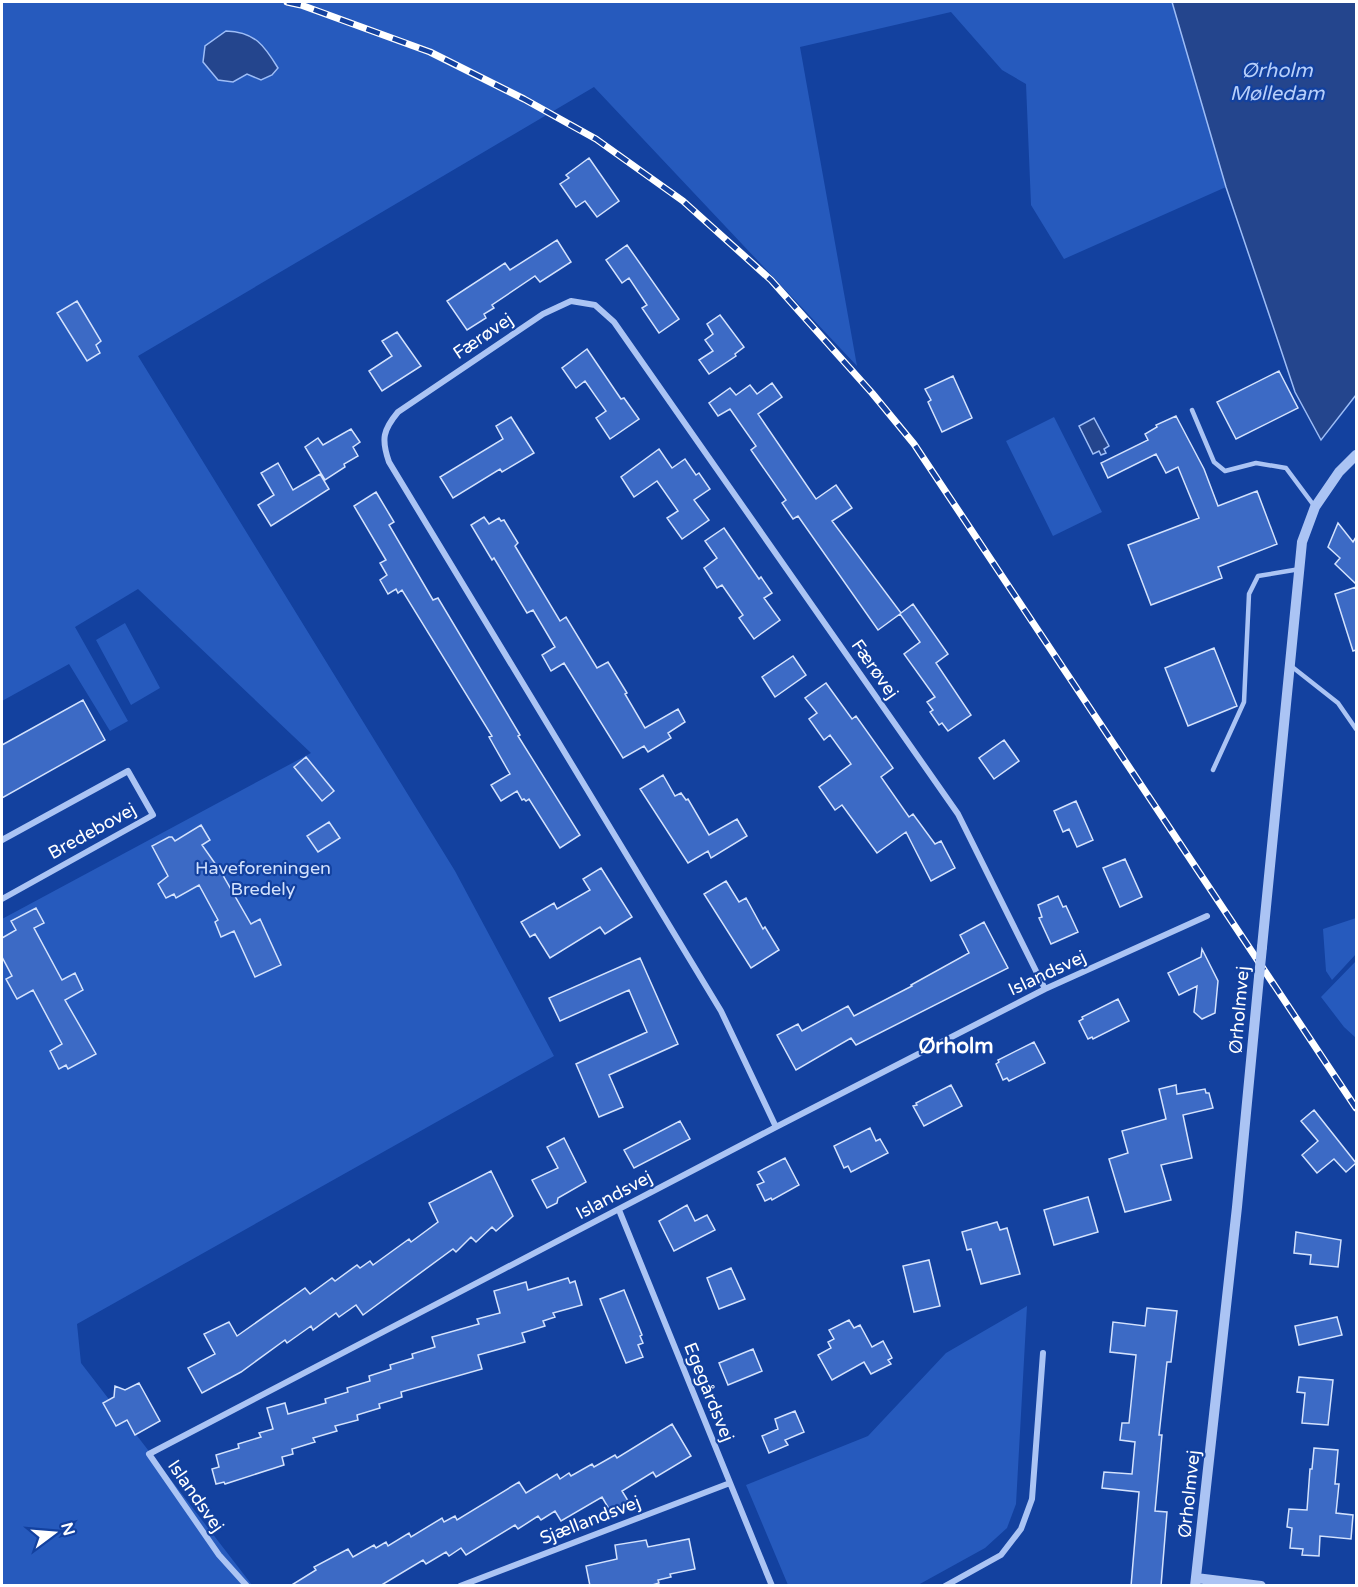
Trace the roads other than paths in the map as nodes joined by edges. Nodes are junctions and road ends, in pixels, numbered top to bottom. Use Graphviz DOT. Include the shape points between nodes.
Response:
graph roads {
  1 [pos="1192,410"];
  2 [pos="1356,455"];
  3 [pos="1315,507"];
  4 [pos="1300,569"];
  5 [pos="1289,664"];
  6 [pos="1356,729"];
  7 [pos="1213,770"];
  8 [pos="2,840"];
  9 [pos="2,899"];
  10 [pos="1207,916"];
  11 [pos="1045,989"];
  12 [pos="776,1126"];
  13 [pos="619,1210"];
  14 [pos="1043,1353"];
  15 [pos="730,1483"];
  16 [pos="1196,1582"];
  17 [pos="247,1586"];
  18 [pos="460,1586"];
  19 [pos="772,1586"];
  20 [pos="945,1586"];
  21 [pos="1262,1586"];
  1 -- 3 [label="lane" via="1214,462 1225,471 1256,463 1286,468"];
  2 -- 3 [label="street, Ørholmvej"];
  3 -- 4 [label="street, Ørholmvej" via="1302,542"];
  4 -- 5 [label="street, Ørholmvej"];
  4 -- 7 [label="lane" via="1258,576 1248,594 1244,702"];
  5 -- 6 [label="lane" via="1338,704"];
  5 -- 16 [label="street, Ørholmvej, bridge"];
  8 -- 9 [label="street, Bredebovej" via="128,771 153,815"];
  10 -- 11 [label="street, Islandsvej"];
  11 -- 12 [label="street, Islandsvej"];
  11 -- 12 [label="street, Færøvej" via="958,814 614,322 595,305 571,302 543,314 398,412 386,426 383,443 388,460 721,1011"];
  12 -- 13 [label="street, Islandsvej"];
  13 -- 15 [label="street, Egegårdsvej"];
  13 -- 17 [label="street, Islandsvej" via="149,1454 219,1555"];
  14 -- 20 [label="street" via="1032,1499 1021,1528 1001,1555"];
  15 -- 18 [label="street, Sjællandsvej"];
  15 -- 19 [label="street, Egegårdsvej"];
  16 -- 21 [label="street"];
}
